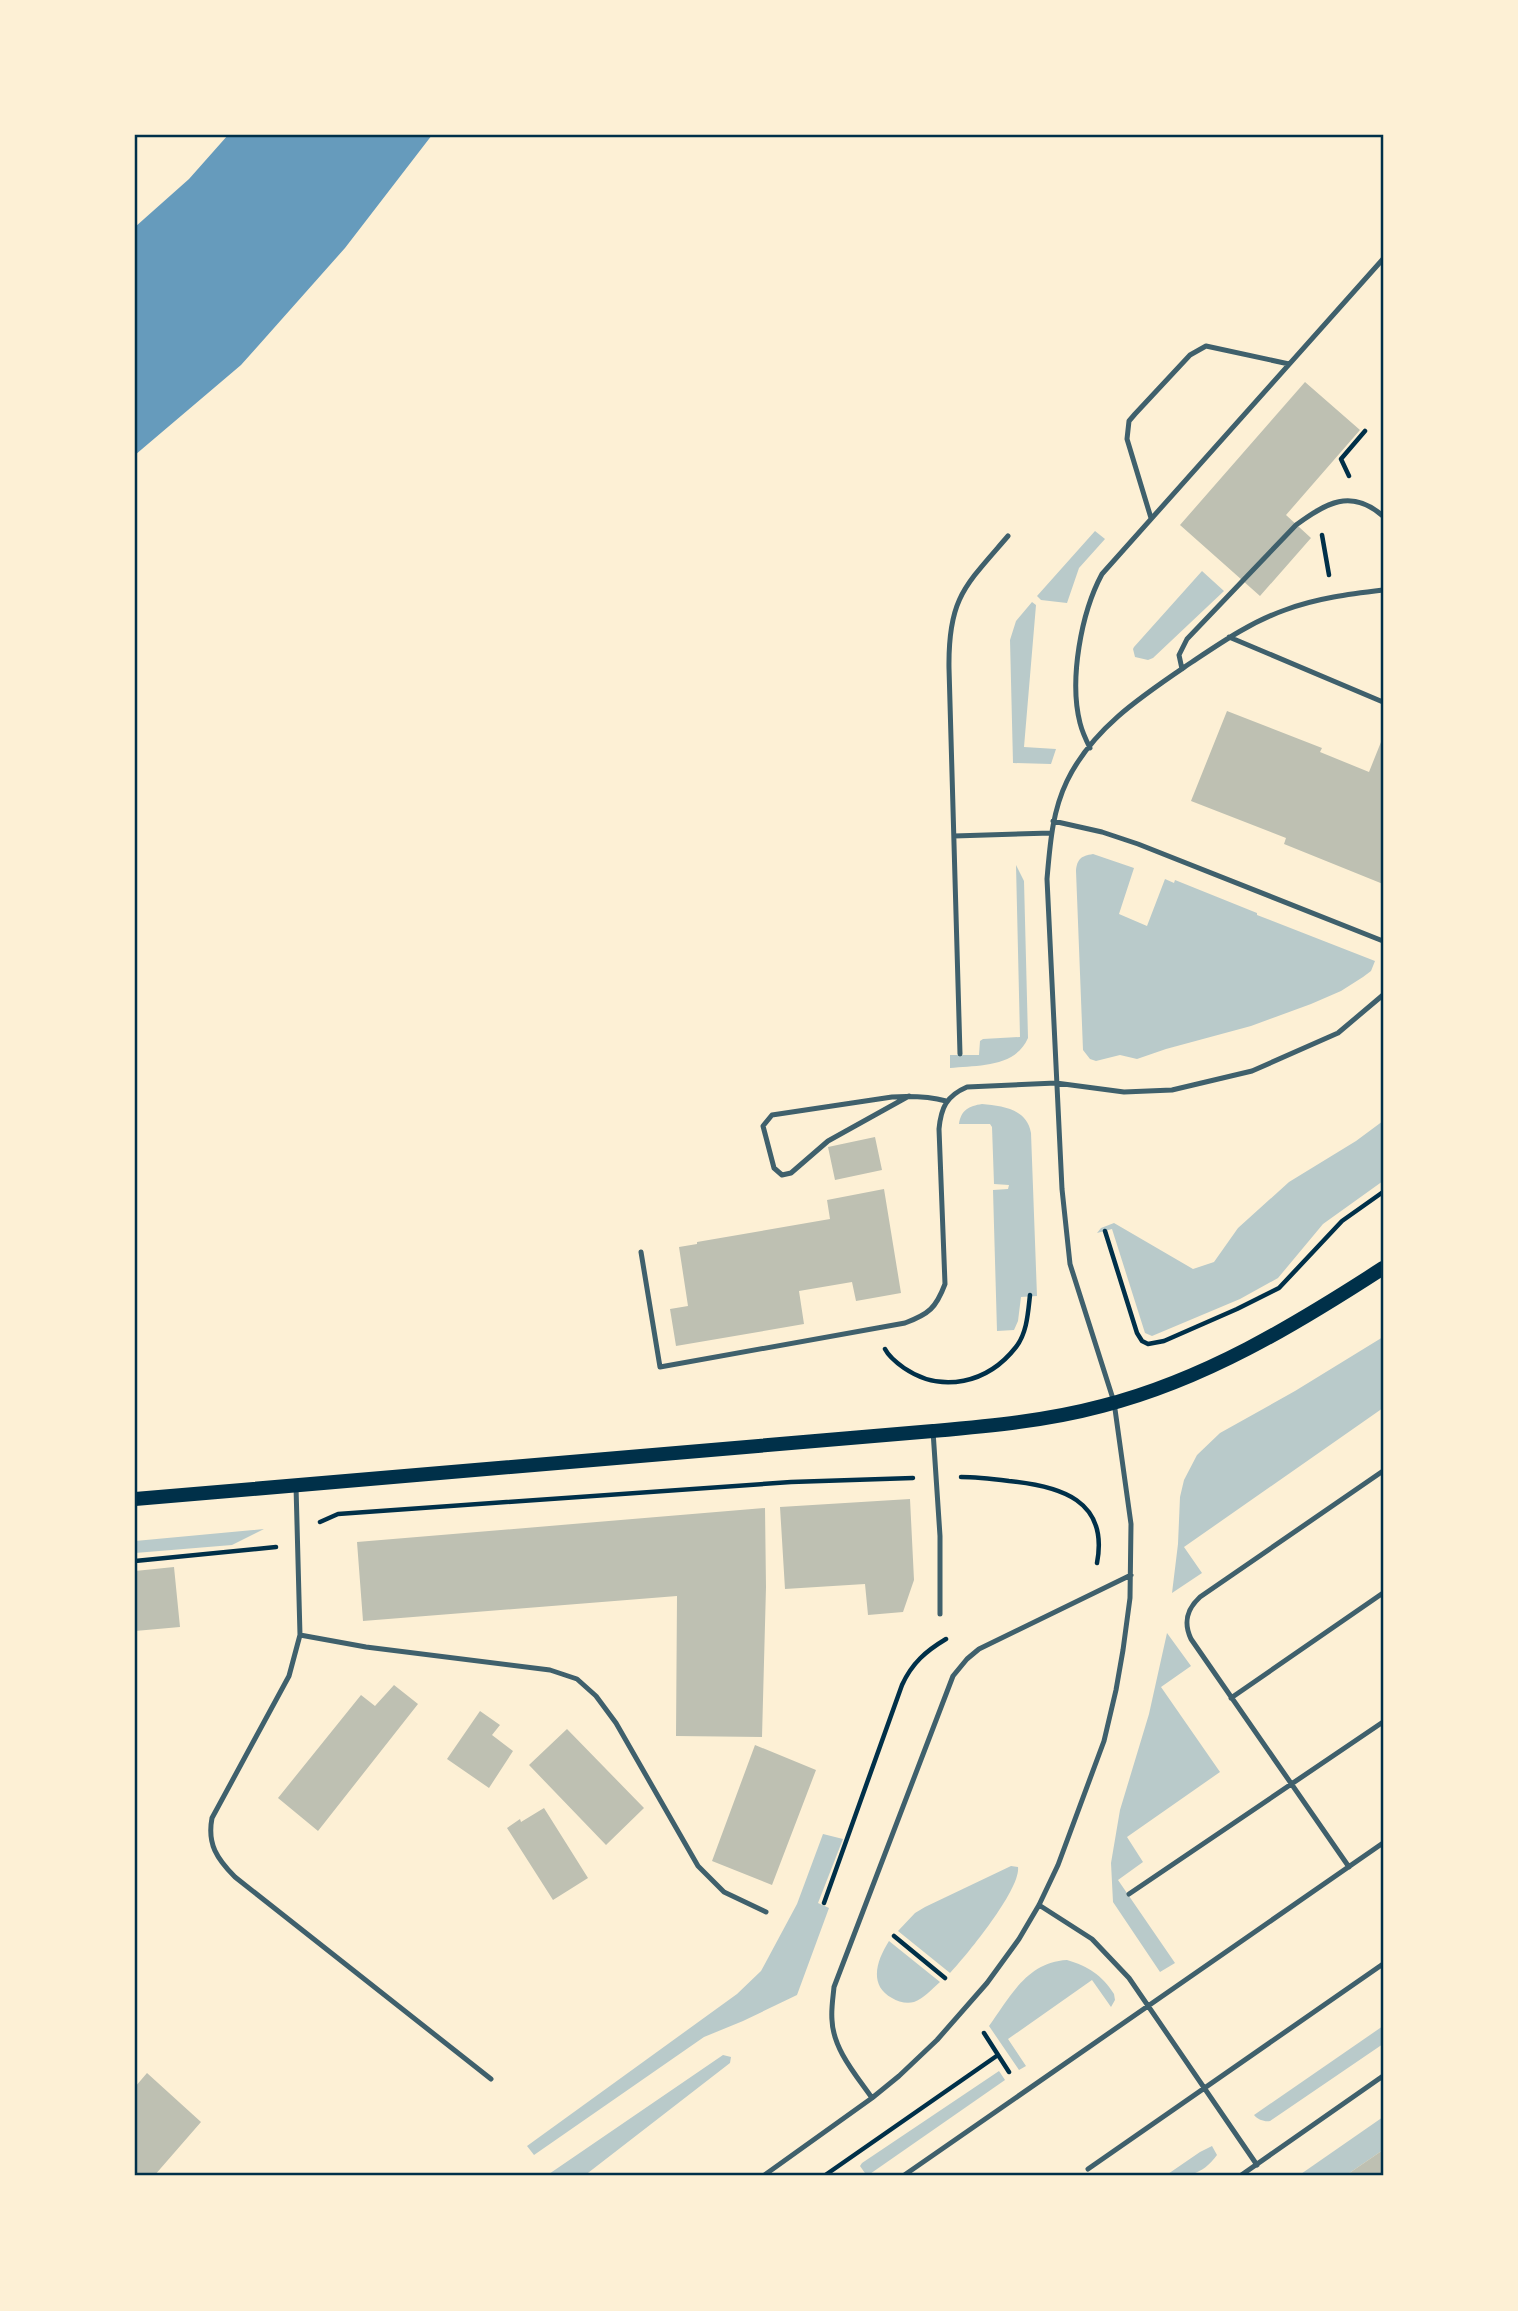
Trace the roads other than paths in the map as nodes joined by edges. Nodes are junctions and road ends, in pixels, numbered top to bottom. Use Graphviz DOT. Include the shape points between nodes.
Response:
graph roads {
  1 [pos="1383,259"];
  2 [pos="1289,364"];
  3 [pos="1383,516"];
  4 [pos="1151,517"];
  5 [pos="1009,536"];
  6 [pos="1383,590"];
  7 [pos="1229,637"];
  8 [pos="1182,669"];
  9 [pos="1383,702"];
  10 [pos="1090,748"];
  11 [pos="1053,821"];
  12 [pos="1051,833"];
  13 [pos="954,836"];
  14 [pos="1383,941"];
  15 [pos="1383,995"];
  16 [pos="960,1054"];
  17 [pos="1056,1083"];
  18 [pos="909,1096"];
  19 [pos="946,1101"];
  20 [pos="641,1252"];
  21 [pos="1383,1268"];
  22 [pos="1114,1402"];
  23 [pos="933,1431"];
  24 [pos="1383,1471"];
  25 [pos="296,1486"];
  26 [pos="135,1499"];
  27 [pos="1131,1575"];
  28 [pos="1383,1593"];
  29 [pos="940,1614"];
  30 [pos="300,1635"];
  31 [pos="1231,1698"];
  32 [pos="1383,1722"];
  33 [pos="1292,1785"];
  34 [pos="1383,1843"];
  35 [pos="1349,1867"];
  36 [pos="1129,1894"];
  37 [pos="1039,1905"];
  38 [pos="766,1912"];
  39 [pos="1383,1964"];
  40 [pos="1149,2006"];
  41 [pos="1383,2076"];
  42 [pos="491,2079"];
  43 [pos="1205,2088"];
  44 [pos="872,2098"];
  45 [pos="1258,2165"];
  46 [pos="1088,2169"];
  47 [pos="763,2176"];
  48 [pos="903,2176"];
  49 [pos="1240,2176"];
  1 -- 2 [label="lane"];
  2 -- 4 [label="lane"];
  2 -- 4 [label="lane" via="1206,346 1190,355 1135,414 1129,421 1127,439"];
  3 -- 8 [label="lane" via="1372,507 1340,501 1296,525 1187,639 1179,655"];
  4 -- 10 [label="lane" via="1102,575 1085,613 1076,699"];
  5 -- 13 [label="lane" via="969,582 950,625"];
  6 -- 7 [label="lane" via="1334,596 1284,610"];
  7 -- 8 [label="lane"];
  7 -- 9 [label="lane"];
  8 -- 10 [label="lane" via="1142,695"];
  10 -- 11 [label="lane" via="1067,780"];
  11 -- 12 [label="lane"];
  11 -- 14 [label="lane" via="1138,844"];
  12 -- 13 [label="lane"];
  12 -- 17 [label="lane" via="1047,879"];
  13 -- 16 [label="lane"];
  15 -- 17 [label="lane" via="1338,1033 1252,1070 1172,1090 1124,1092"];
  17 -- 19 [label="lane" via="967,1087"];
  17 -- 22 [label="lane" via="1070,1264"];
  18 -- 18 [label="lane" via="772,1115 764,1126 774,1168 782,1175 791,1173 828,1141"];
  18 -- 19 [label="lane"];
  19 -- 20 [label="lane" via="939,1129 945,1284 938,1303 924,1316 660,1367"];
  21 -- 22 [label="main road" via="1270,1338 1175,1382"];
  22 -- 23 [label="main road" via="1010,1424"];
  22 -- 27 [label="lane" via="1127,1490"];
  23 -- 25 [label="main road"];
  23 -- 29 [label="lane"];
  24 -- 31 [label="lane" via="1192,1605 1187,1630"];
  25 -- 26 [label="main road"];
  25 -- 30 [label="lane"];
  27 -- 37 [label="lane" via="1123,1650 1104,1741 1071,1834"];
  27 -- 44 [label="lane" via="979,1649 953,1676 834,1987 834,2036"];
  28 -- 31 [label="lane"];
  30 -- 38 [label="lane" via="550,1670 577,1679 616,1723 698,1866 723,1892"];
  30 -- 42 [label="lane" via="289,1676 212,1818 213,1848 235,1877"];
  31 -- 33 [label="lane"];
  32 -- 33 [label="lane"];
  33 -- 35 [label="lane"];
  33 -- 36 [label="lane"];
  34 -- 35 [label="lane"];
  35 -- 40 [label="lane"];
  37 -- 40 [label="lane" via="1092,1939"];
  37 -- 44 [label="lane" via="966,2008 917,2060"];
  39 -- 43 [label="lane"];
  40 -- 43 [label="lane"];
  40 -- 48 [label="lane"];
  41 -- 45 [label="lane"];
  43 -- 45 [label="lane"];
  43 -- 46 [label="lane"];
  44 -- 47 [label="lane"];
  45 -- 49 [label="lane"];
}
